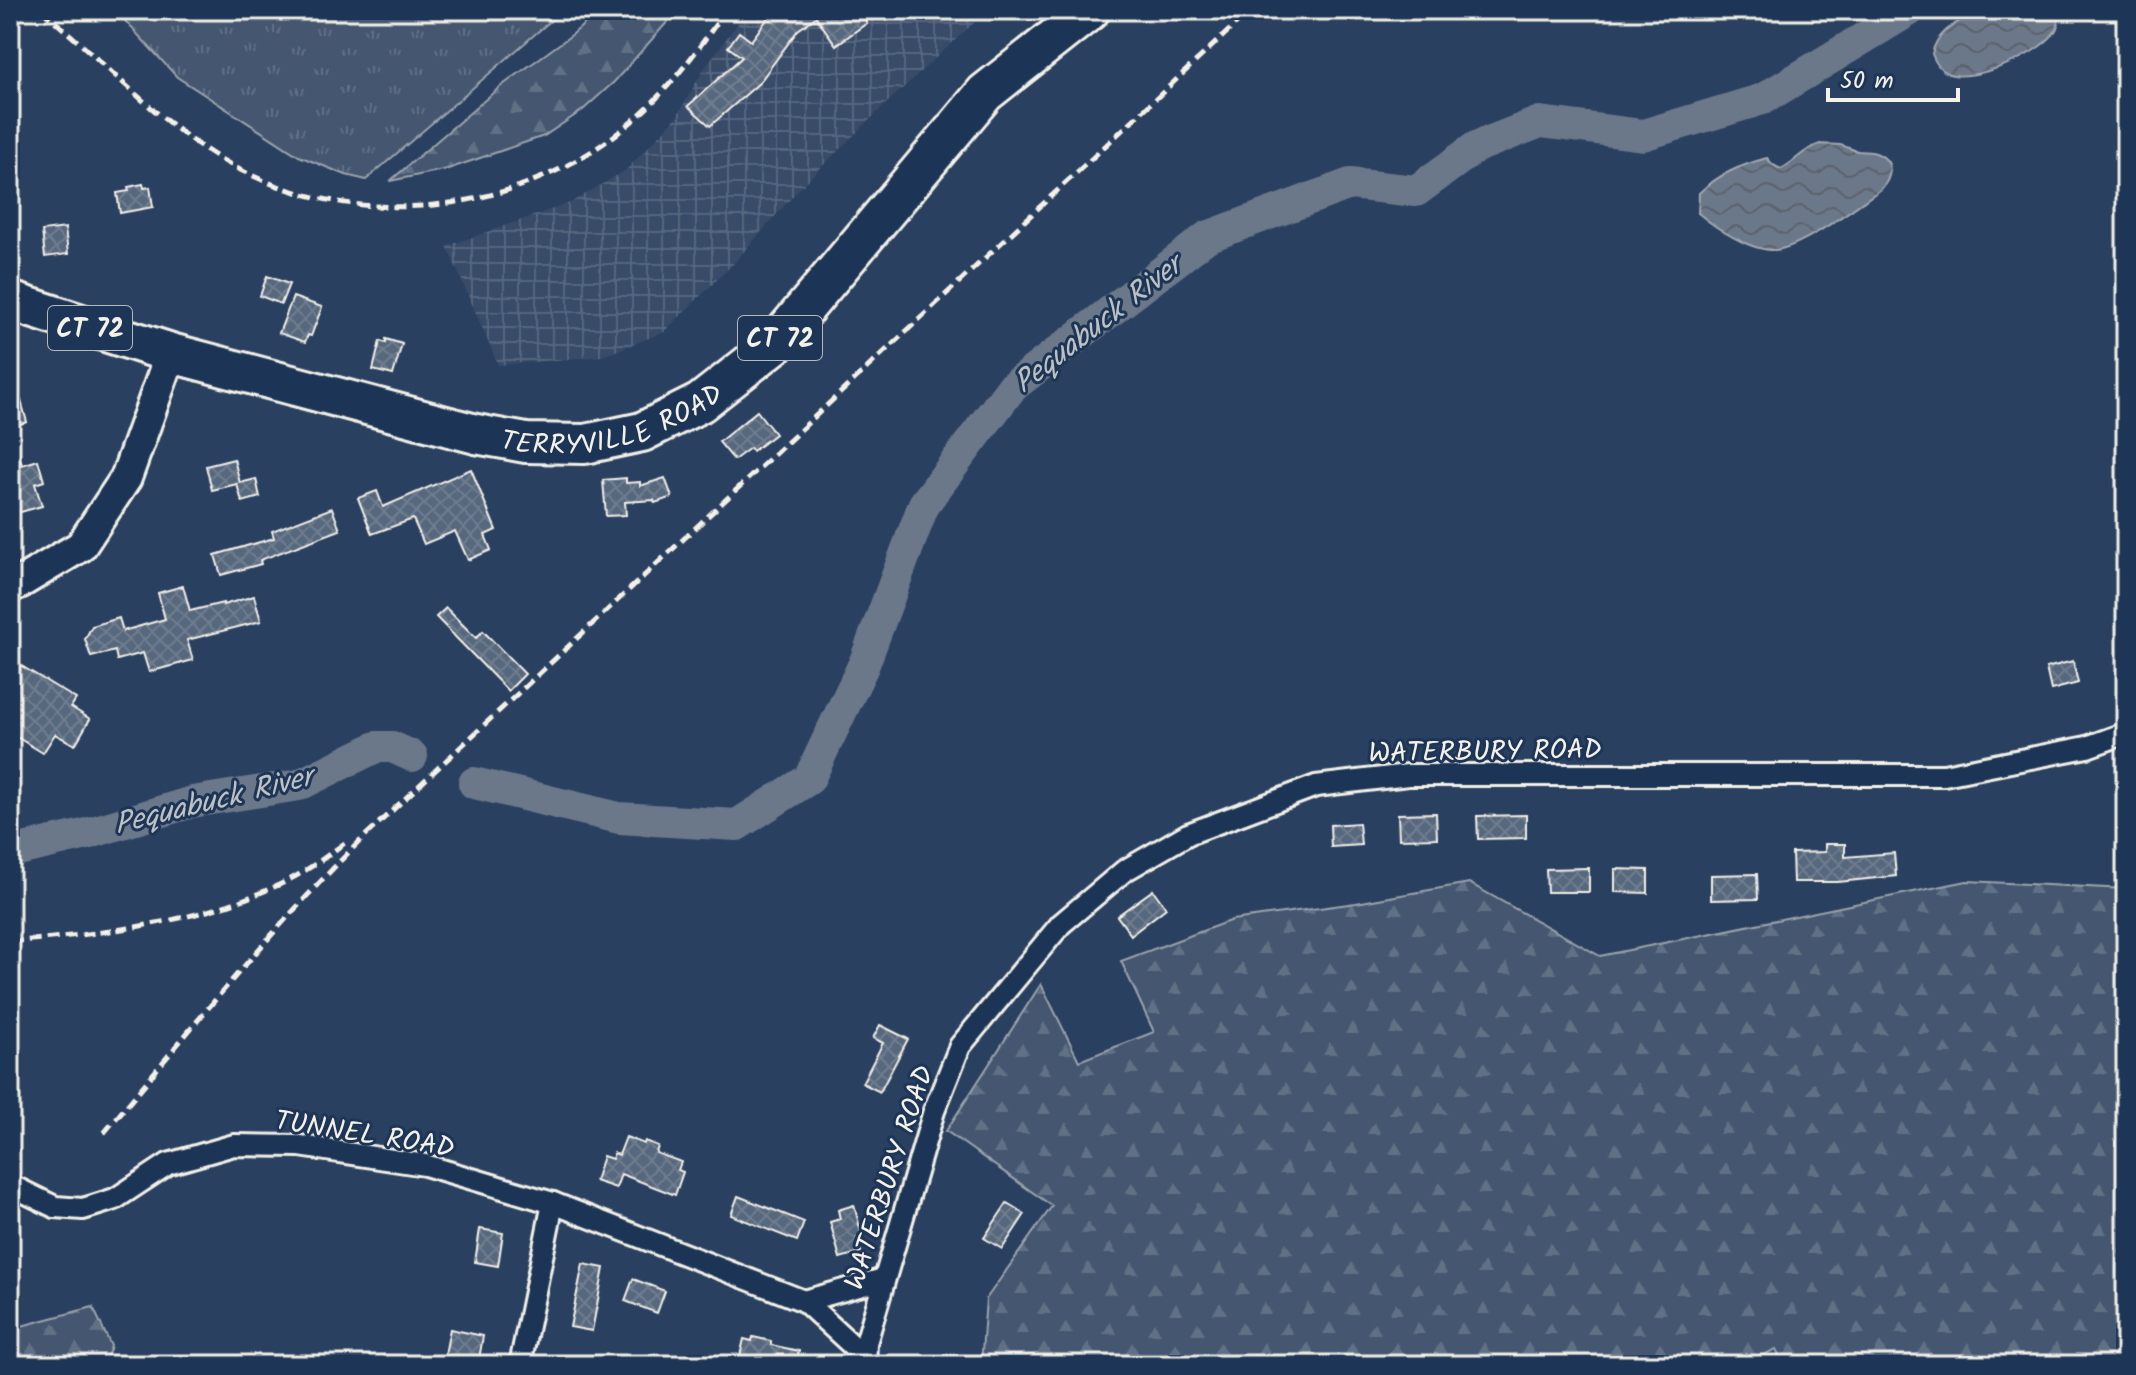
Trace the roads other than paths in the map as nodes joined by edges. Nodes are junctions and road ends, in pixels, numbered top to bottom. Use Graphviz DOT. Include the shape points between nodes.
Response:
graph roads {
  1 [pos="1090,10"];
  2 [pos="10,301"];
  3 [pos="171,353"];
  4 [pos="10,587"];
  5 [pos="2126,733"];
  6 [pos="10,1185"];
  7 [pos="553,1203"];
  8 [pos="884,1279"];
  9 [pos="804,1301"];
  10 [pos="866,1355"];
  11 [pos="520,1365"];
  1 -- 3 [label="highway, TERRYVILLE ROAD / CT 72" via="985,93 774,345 700,403 642,432 585,444 526,443"];
  2 -- 3 [label="highway, CT 72"];
  3 -- 4 [label="main road" via="126,478 81,546"];
  5 -- 8 [label="street, WATERBURY ROAD" via="2087,747 1944,775 1408,775 1316,786 1188,834 1124,871 1061,924 960,1046 934,1111"];
  6 -- 7 [label="street, TUNNEL ROAD" via="55,1207 83,1209 115,1199 168,1164 234,1145 300,1146 425,1165"];
  7 -- 9 [label="street, TUNNEL ROAD"];
  7 -- 11 [label="street"];
  8 -- 9 [label="street"];
  8 -- 10 [label="street, WATERBURY ROAD"];
  9 -- 10 [label="street, TUNNEL ROAD"];
}
